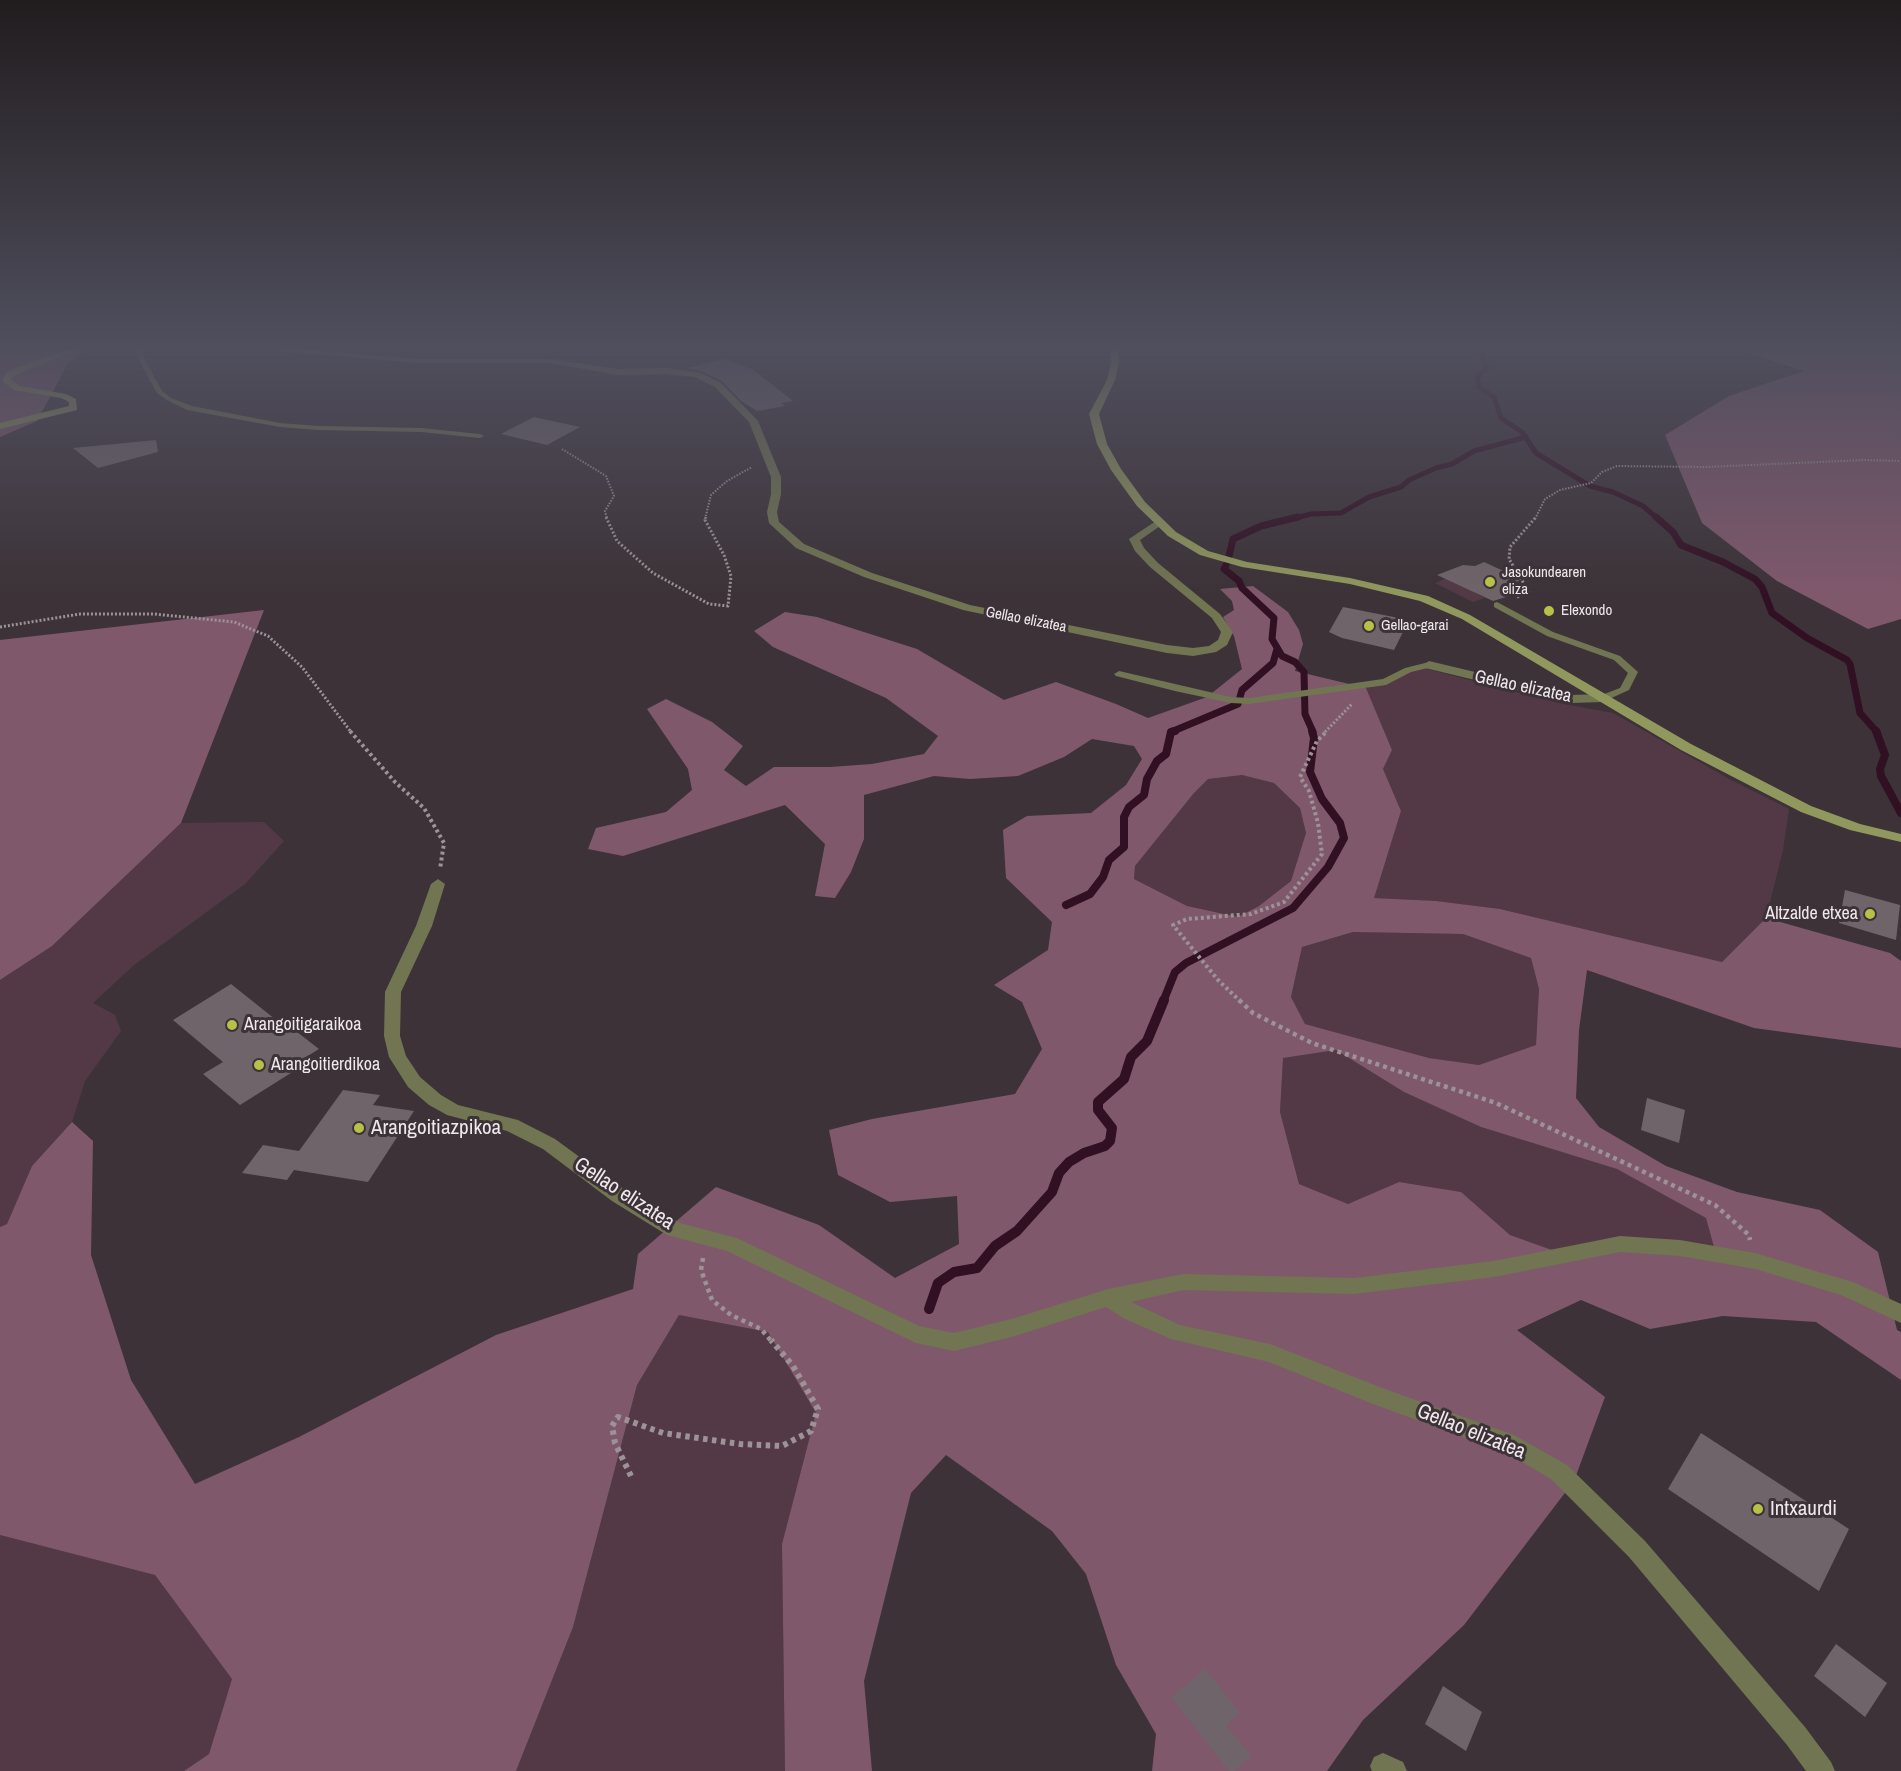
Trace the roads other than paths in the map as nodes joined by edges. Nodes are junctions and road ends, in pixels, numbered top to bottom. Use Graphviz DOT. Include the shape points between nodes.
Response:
graph roads {
  1 [pos="437,432"];
  2 [pos="757,432"];
  3 [pos="1098,432"];
  4 [pos="480,436"];
  5 [pos="1159,522"];
  6 [pos="1497,605"];
  7 [pos="1429,665"];
  8 [pos="1119,674"];
  9 [pos="1603,698"];
  10 [pos="1901,838"];
  11 [pos="438,884"];
  12 [pos="1108,1299"];
  13 [pos="1901,1314"];
  14 [pos="1822,1771"];
  1 -- 4 [label="lane"];
  2 -- 5 [label="street, Gellao elizatea" via="776,477 774,523 800,546 890,583 967,608 1167,649 1212,649 1223,642 1227,632 1216,616 1154,565 1134,539"];
  3 -- 5 [label="street" via="1116,470"];
  5 -- 9 [label="street" via="1204,553 1246,565 1350,581 1424,598 1466,617"];
  6 -- 9 [label="lane, Gellao elizatea" via="1550,634 1617,658 1633,672 1624,690"];
  7 -- 8 [label="lane" via="1408,670 1386,682 1249,701"];
  7 -- 9 [label="street, Gellao elizatea" via="1571,699"];
  9 -- 10 [label="street" via="1686,747 1806,808 1855,827"];
  11 -- 12 [label="street, Gellao elizatea" via="424,926 393,992 392,1036 398,1057 414,1082 435,1100 453,1110 512,1125 549,1144 619,1196 674,1229 730,1244 916,1334 954,1342"];
  12 -- 13 [label="street, Gellao elizatea" via="1183,1282 1353,1286 1494,1269 1620,1244 1680,1248 1755,1261 1846,1288"];
  12 -- 14 [label="street, Gellao elizatea" via="1178,1333 1270,1353 1514,1444 1559,1472 1637,1549"];
}
